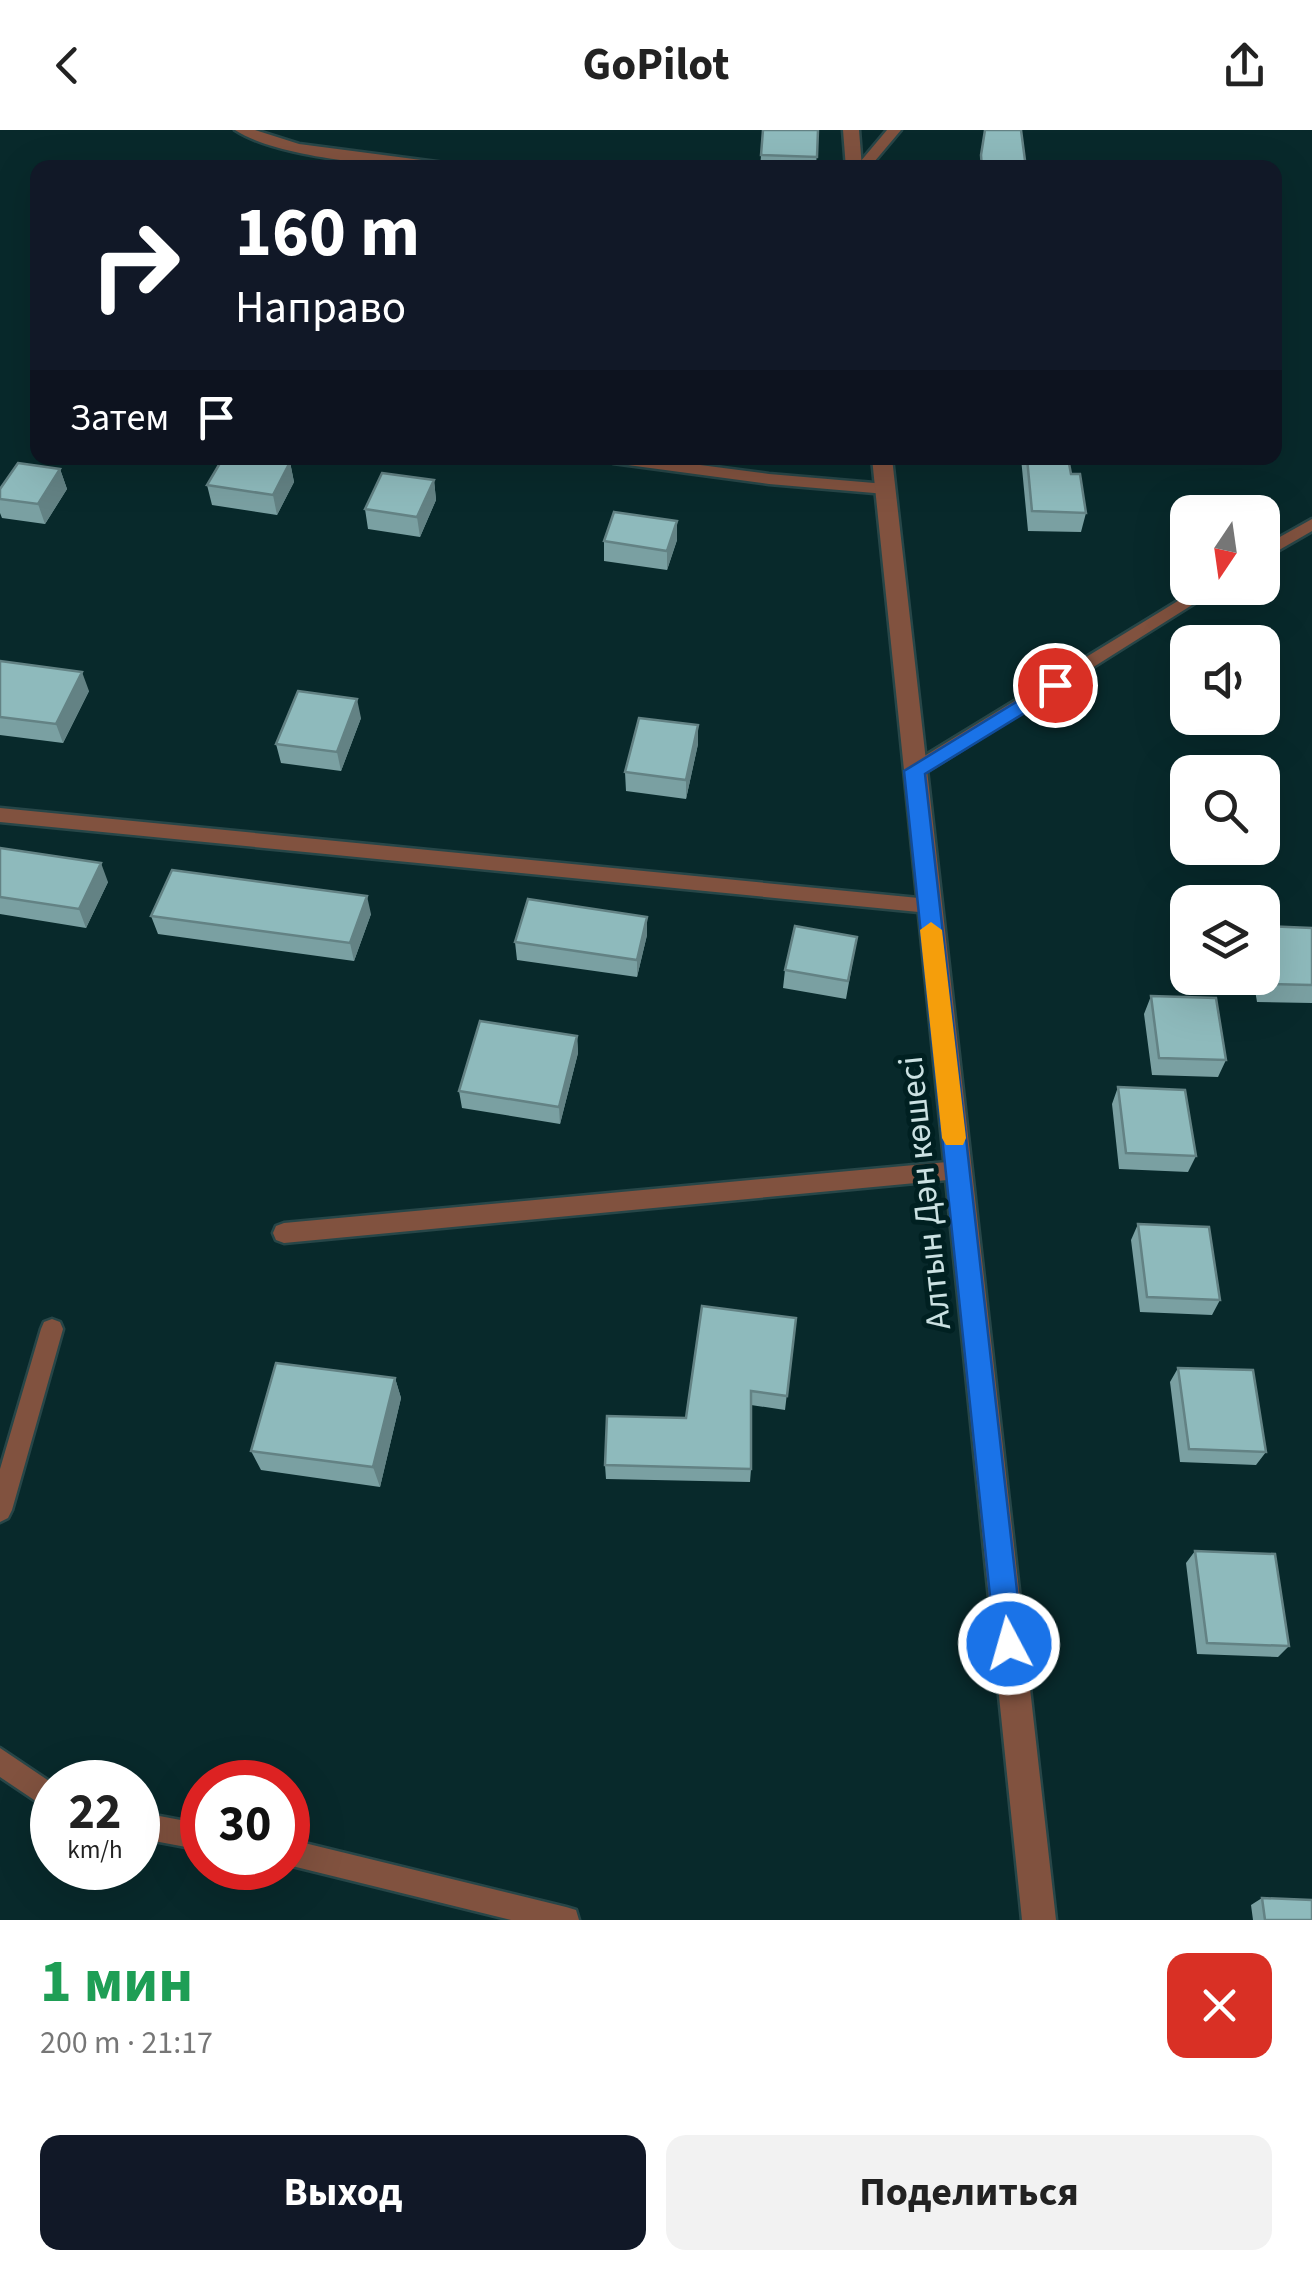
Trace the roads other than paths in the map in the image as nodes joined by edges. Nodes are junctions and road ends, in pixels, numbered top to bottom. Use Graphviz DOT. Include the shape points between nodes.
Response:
graph roads {
  1 [pos="242,130"];
  2 [pos="850,130"];
  3 [pos="894,130"];
  4 [pos="390,160"];
  5 [pos="853,160"];
  6 [pos="869,160"];
  7 [pos="665,465"];
  8 [pos="883,465"];
  9 [pos="886,489"];
  10 [pos="1312,524"];
  11 [pos="1280,544"];
  12 [pos="1183,605"];
  13 [pos="914,771"];
  14 [pos="0,815"];
  15 [pos="928,906"];
  16 [pos="958,1170"];
  17 [pos="284,1233"];
  18 [pos="52,1328"];
  19 [pos="0,1510"];
  20 [pos="0,1761"];
  21 [pos="30,1783"];
  22 [pos="310,1857"];
  23 [pos="566,1920"];
  24 [pos="1039,1920"];
  1 -- 4 [label="lane" via="296,148"];
  2 -- 5 [label="street"];
  3 -- 6 [label="lane"];
  7 -- 9 [label="lane"];
  8 -- 9 [label="street, Алтын Дән көшесі"];
  9 -- 13 [label="street, Алтын Дән көшесі"];
  10 -- 11 [label="lane"];
  12 -- 13 [label="lane"];
  13 -- 15 [label="street, Алтын Дән көшесі"];
  14 -- 15 [label="lane"];
  15 -- 16 [label="street, Алтын Дән көшесі"];
  16 -- 17 [label="lane"];
  16 -- 24 [label="street, Алтын Дән көшесі"];
  18 -- 19 [label="lane"];
  20 -- 21 [label="lane"];
  22 -- 23 [label="lane"];
}
